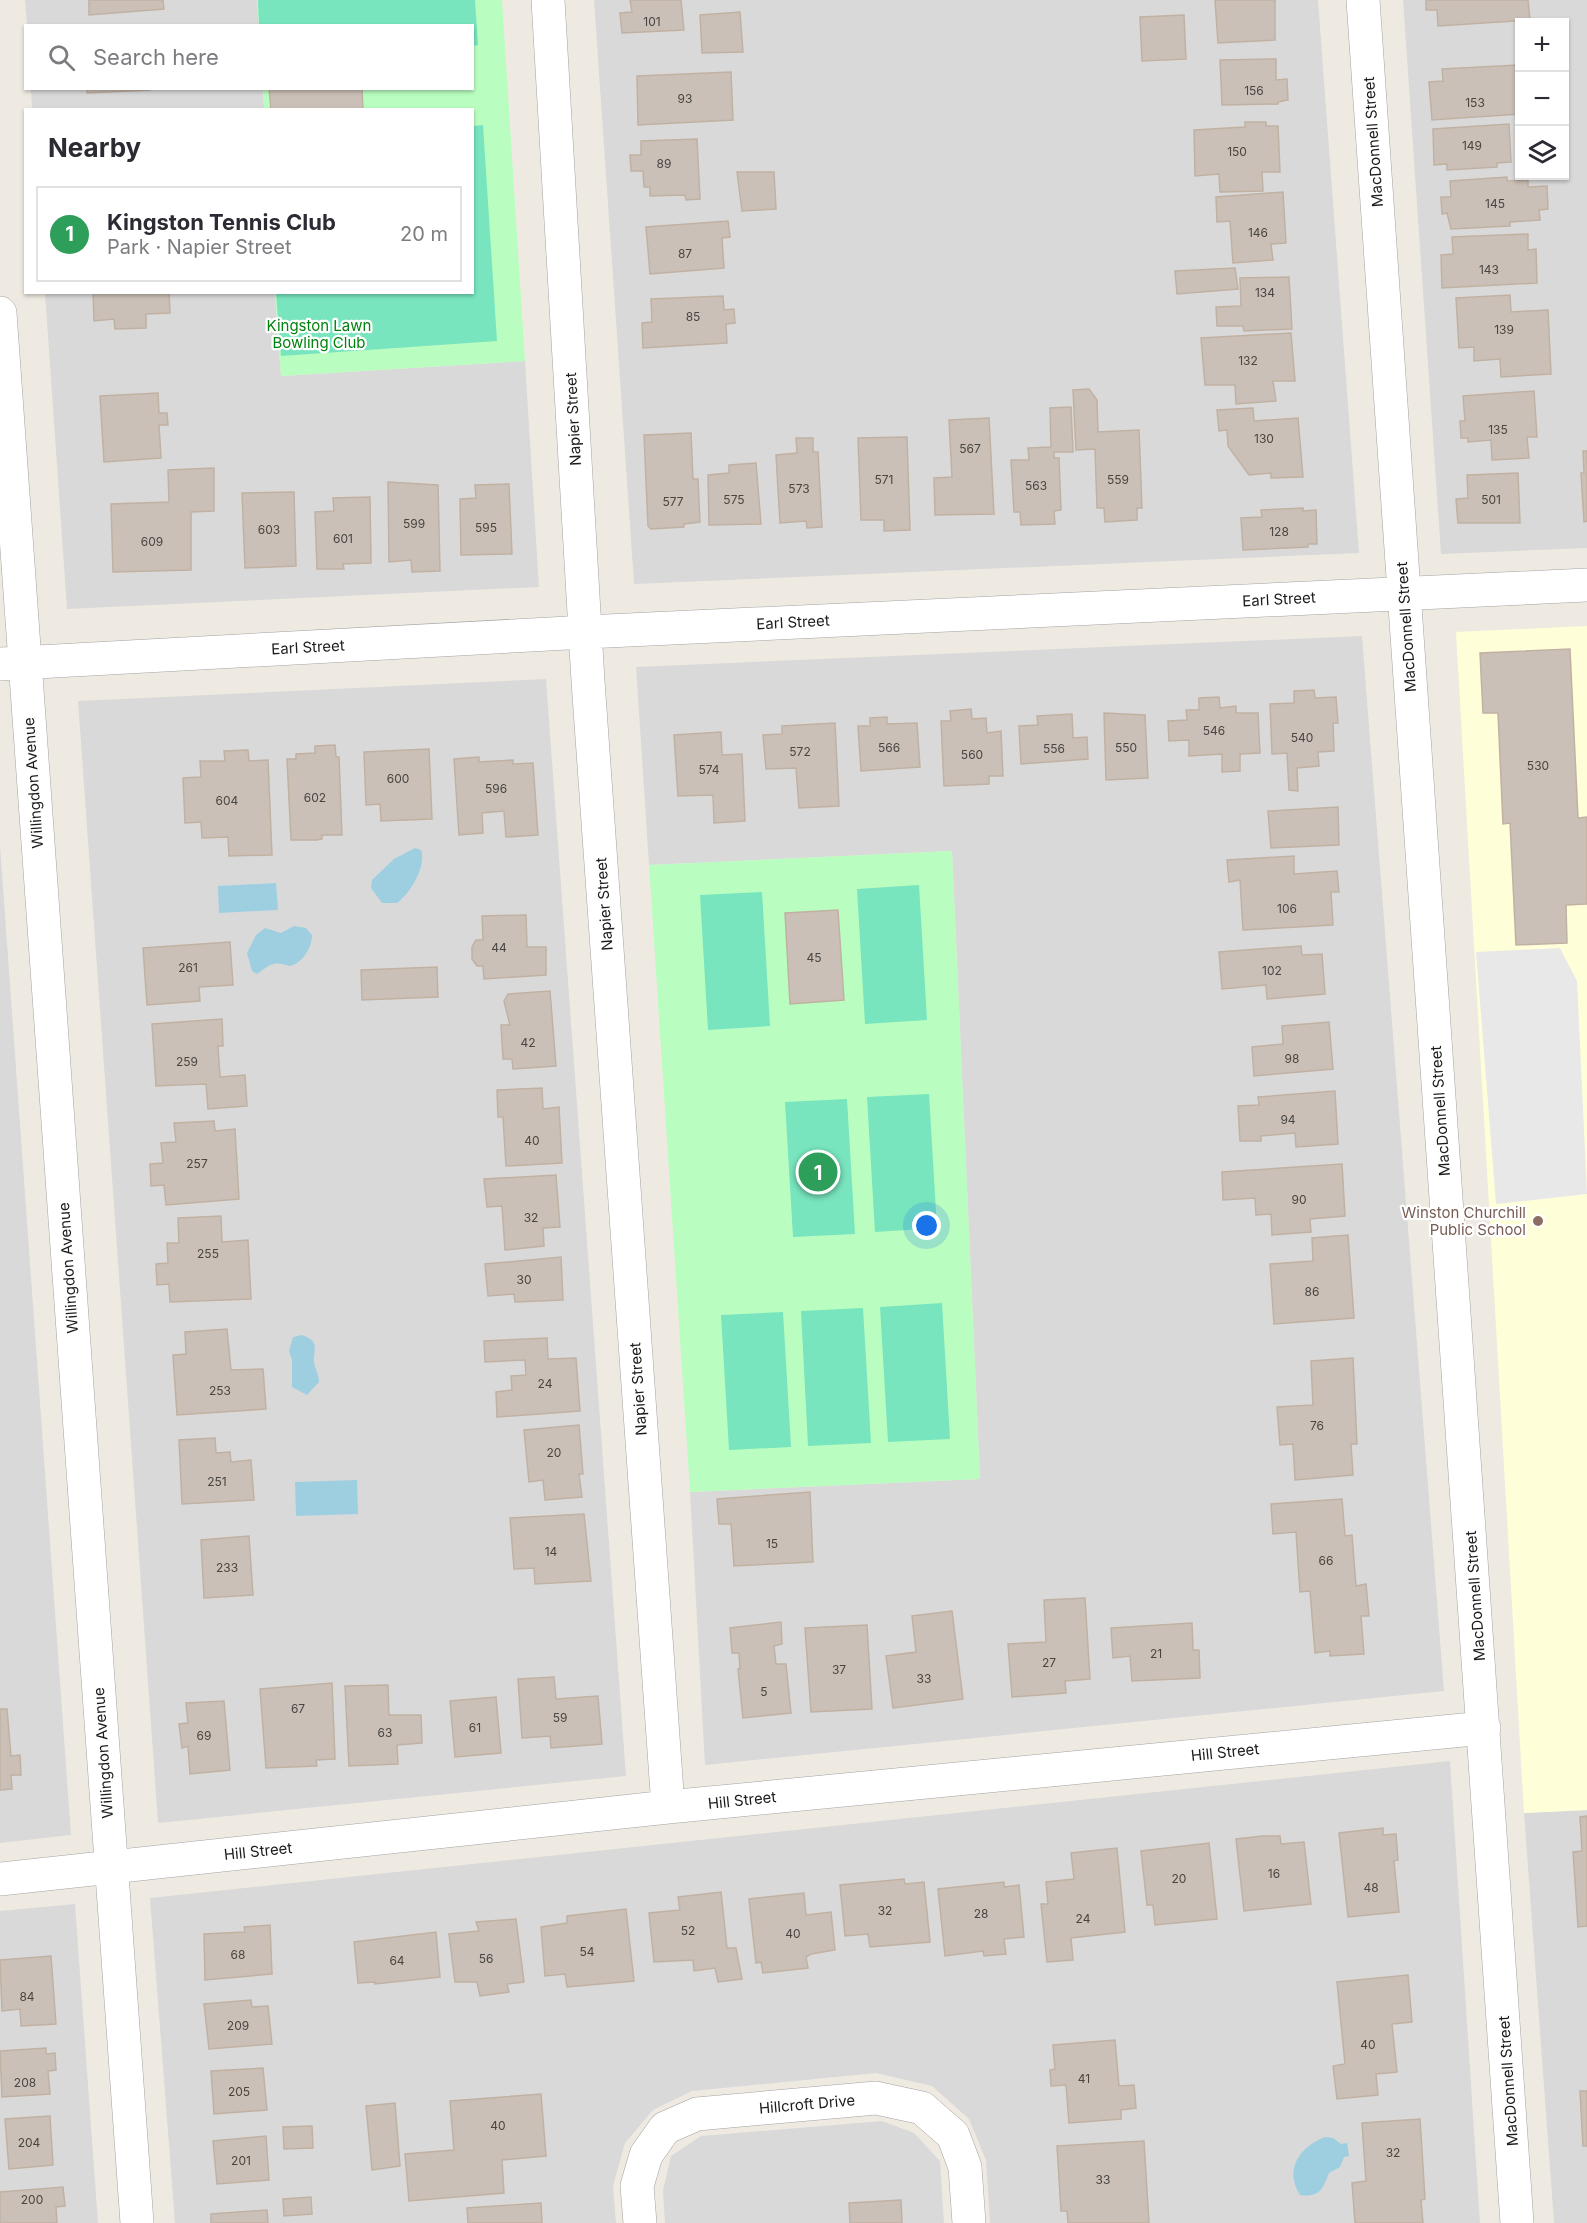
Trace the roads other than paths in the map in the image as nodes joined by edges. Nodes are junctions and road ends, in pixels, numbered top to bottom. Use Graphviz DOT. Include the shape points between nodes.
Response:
graph roads {
  1 [pos="548,0"];
  2 [pos="1363,0"];
  3 [pos="0,313"];
  4 [pos="1587,585"];
  5 [pos="1404,593"];
  6 [pos="586,632"];
  7 [pos="12,664"];
  8 [pos="1484,1728"];
  9 [pos="668,1807"];
  10 [pos="112,1867"];
  11 [pos="0,1879"];
  12 [pos="137,2223"];
  13 [pos="640,2223"];
  14 [pos="969,2223"];
  15 [pos="1517,2223"];
  1 -- 6 [label="street, Napier Street"];
  2 -- 5 [label="street, MacDonnell Street"];
  3 -- 7 [label="street, Willingdon Avenue"];
  4 -- 5 [label="street, Earl Street"];
  5 -- 6 [label="street, Earl Street"];
  5 -- 8 [label="street, MacDonnell Street"];
  6 -- 7 [label="street, Earl Street"];
  6 -- 9 [label="street, Napier Street"];
  7 -- 10 [label="street, Willingdon Avenue"];
  8 -- 9 [label="street, Hill Street"];
  8 -- 15 [label="street, MacDonnell Street"];
  9 -- 10 [label="street, Hill Street"];
  10 -- 11 [label="street, Hill Street"];
  10 -- 12 [label="street, Willingdon Avenue"];
  13 -- 14 [label="street, Hillcroft Drive" via="637,2186 645,2155 665,2128 697,2114 876,2098 922,2108 953,2135 965,2167"];
}
